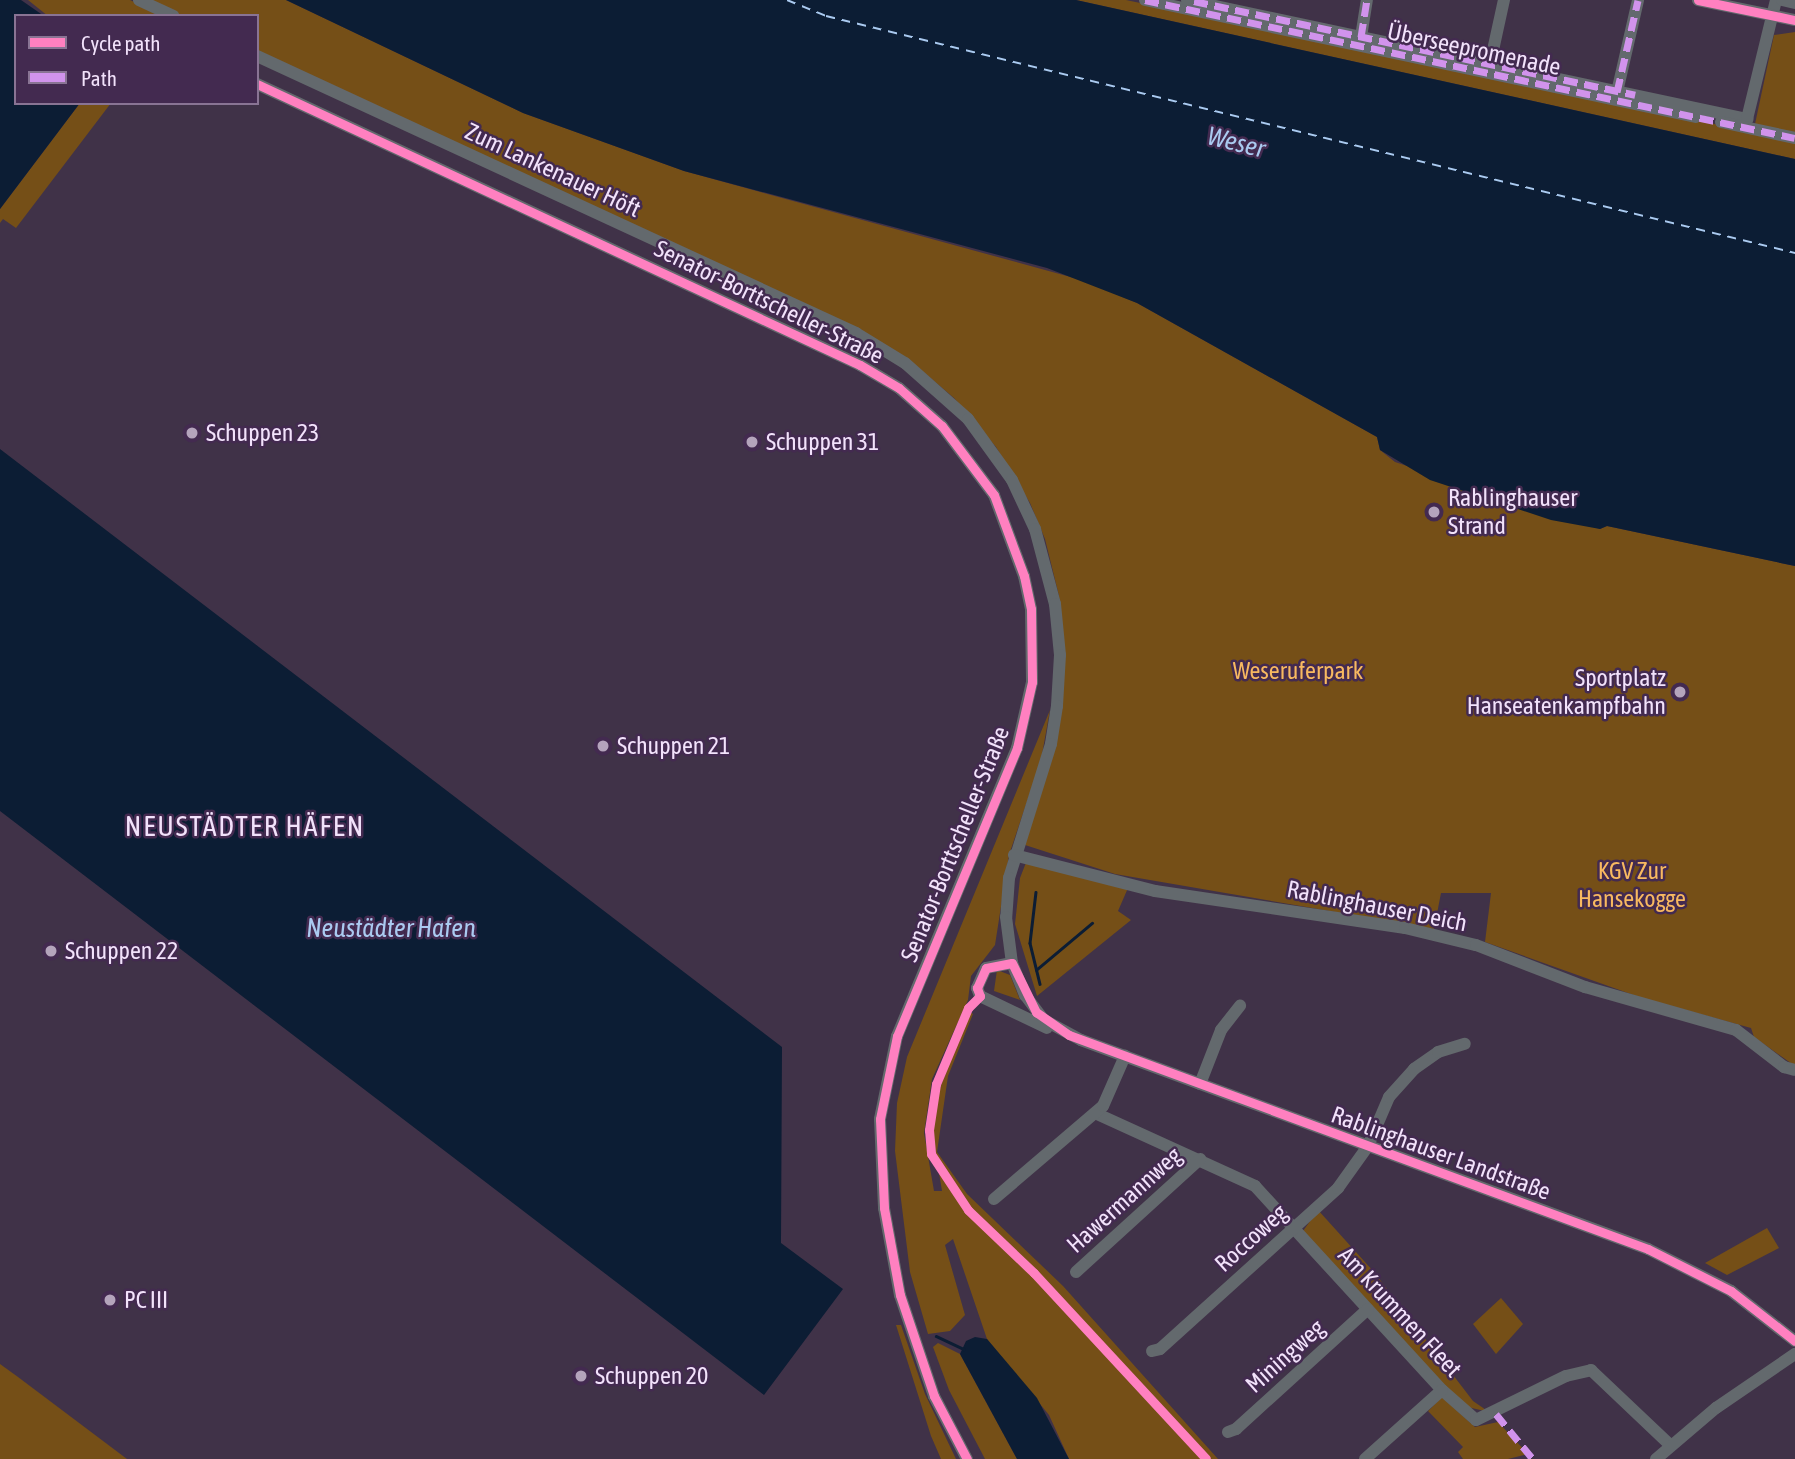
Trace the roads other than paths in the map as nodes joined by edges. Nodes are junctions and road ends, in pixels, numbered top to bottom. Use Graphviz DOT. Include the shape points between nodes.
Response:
graph roads {
  1 [pos="139,0"];
  2 [pos="1145,0"];
  3 [pos="1187,0"];
  4 [pos="1367,0"];
  5 [pos="1504,0"];
  6 [pos="1638,0"];
  7 [pos="1698,0"];
  8 [pos="1776,0"];
  9 [pos="1782,0"];
  10 [pos="1795,3"];
  11 [pos="1231,5"];
  12 [pos="169,14"];
  13 [pos="1773,16"];
  14 [pos="1795,20"];
  15 [pos="1361,37"];
  16 [pos="259,57"];
  17 [pos="1490,64"];
  18 [pos="259,85"];
  19 [pos="1617,92"];
  20 [pos="1795,138"];
  21 [pos="1014,855"];
  22 [pos="1012,963"];
  23 [pos="1240,1006"];
  24 [pos="1037,1012"];
  25 [pos="1058,1030"];
  26 [pos="1465,1044"];
  27 [pos="1125,1056"];
  28 [pos="1795,1070"];
  29 [pos="1200,1084"];
  30 [pos="1095,1113"];
  31 [pos="1368,1146"];
  32 [pos="1200,1159"];
  33 [pos="994,1199"];
  34 [pos="1295,1228"];
  35 [pos="1076,1272"];
  36 [pos="1368,1309"];
  37 [pos="1795,1341"];
  38 [pos="1152,1351"];
  39 [pos="1795,1354"];
  40 [pos="1442,1390"];
  41 [pos="1228,1432"];
  42 [pos="1671,1446"];
  43 [pos="967,1459"];
  44 [pos="1366,1459"];
  45 [pos="1656,1459"];
  1 -- 12 [label="street"];
  2 -- 20 [label="street, Überseepromenade"];
  3 -- 11 [label="street, Überseepromenade"];
  4 -- 15 [label="street"];
  5 -- 17 [label="street"];
  6 -- 19 [label="street"];
  7 -- 13 [label="street"];
  8 -- 13 [label="street"];
  9 -- 10 [label="street"];
  11 -- 15 [label="street, Überseepromenade"];
  13 -- 14 [label="street"];
  13 -- 19 [label="street, Überseepromenade" via="1747,119"];
  15 -- 17 [label="street, Überseepromenade"];
  16 -- 21 [label="street, Zum Lankenauer Höft" via="856,333 905,363 968,419 1012,480 1035,529 1047,565 1059,635 1060,681 1051,744"];
  17 -- 19 [label="street, Überseepromenade"];
  18 -- 43 [label="street, Senator-Borttscheller-Straße" via="860,365 899,388 942,426 994,495 1015,545 1031,608 1028,706 1017,748 897,1036 880,1119 884,1208 900,1294 934,1396"];
  21 -- 22 [label="street, Zum Lankenauer Höft" via="1006,917"];
  21 -- 28 [label="street, Rablinghauser Deich" via="1155,891 1405,928 1475,945 1585,987 1736,1030 1784,1067"];
  22 -- 24 [label="street, Zum Lankenauer Höft"];
  22 -- 25 [label="street, Rablinghauser Landstraße" via="986,968 977,988 981,996"];
  23 -- 29 [label="street" via="1221,1030"];
  24 -- 25 [label="street, Rablinghauser Landstraße"];
  25 -- 27 [label="street, Rablinghauser Landstraße"];
  26 -- 31 [label="street, Roccoweg" via="1412,1066 1389,1097"];
  27 -- 29 [label="street, Rablinghauser Landstraße"];
  27 -- 30 [label="street" via="1103,1106"];
  29 -- 31 [label="street, Rablinghauser Landstraße"];
  30 -- 32 [label="street, Am Krummen Fleet"];
  30 -- 33 [label="street"];
  31 -- 34 [label="street, Roccoweg" via="1338,1188"];
  31 -- 37 [label="street, Rablinghauser Landstraße" via="1682,1263 1751,1304"];
  32 -- 34 [label="street, Am Krummen Fleet" via="1255,1186"];
  32 -- 35 [label="street, Hawermannweg"];
  34 -- 36 [label="street, Am Krummen Fleet"];
  34 -- 38 [label="street, Roccoweg" via="1160,1349"];
  36 -- 40 [label="street, Am Krummen Fleet"];
  36 -- 41 [label="street, Miningweg"];
  39 -- 42 [label="street"];
  40 -- 42 [label="street, Am Krummen Fleet" via="1476,1420 1566,1376 1591,1370"];
  40 -- 44 [label="street"];
  42 -- 45 [label="street"];
}
